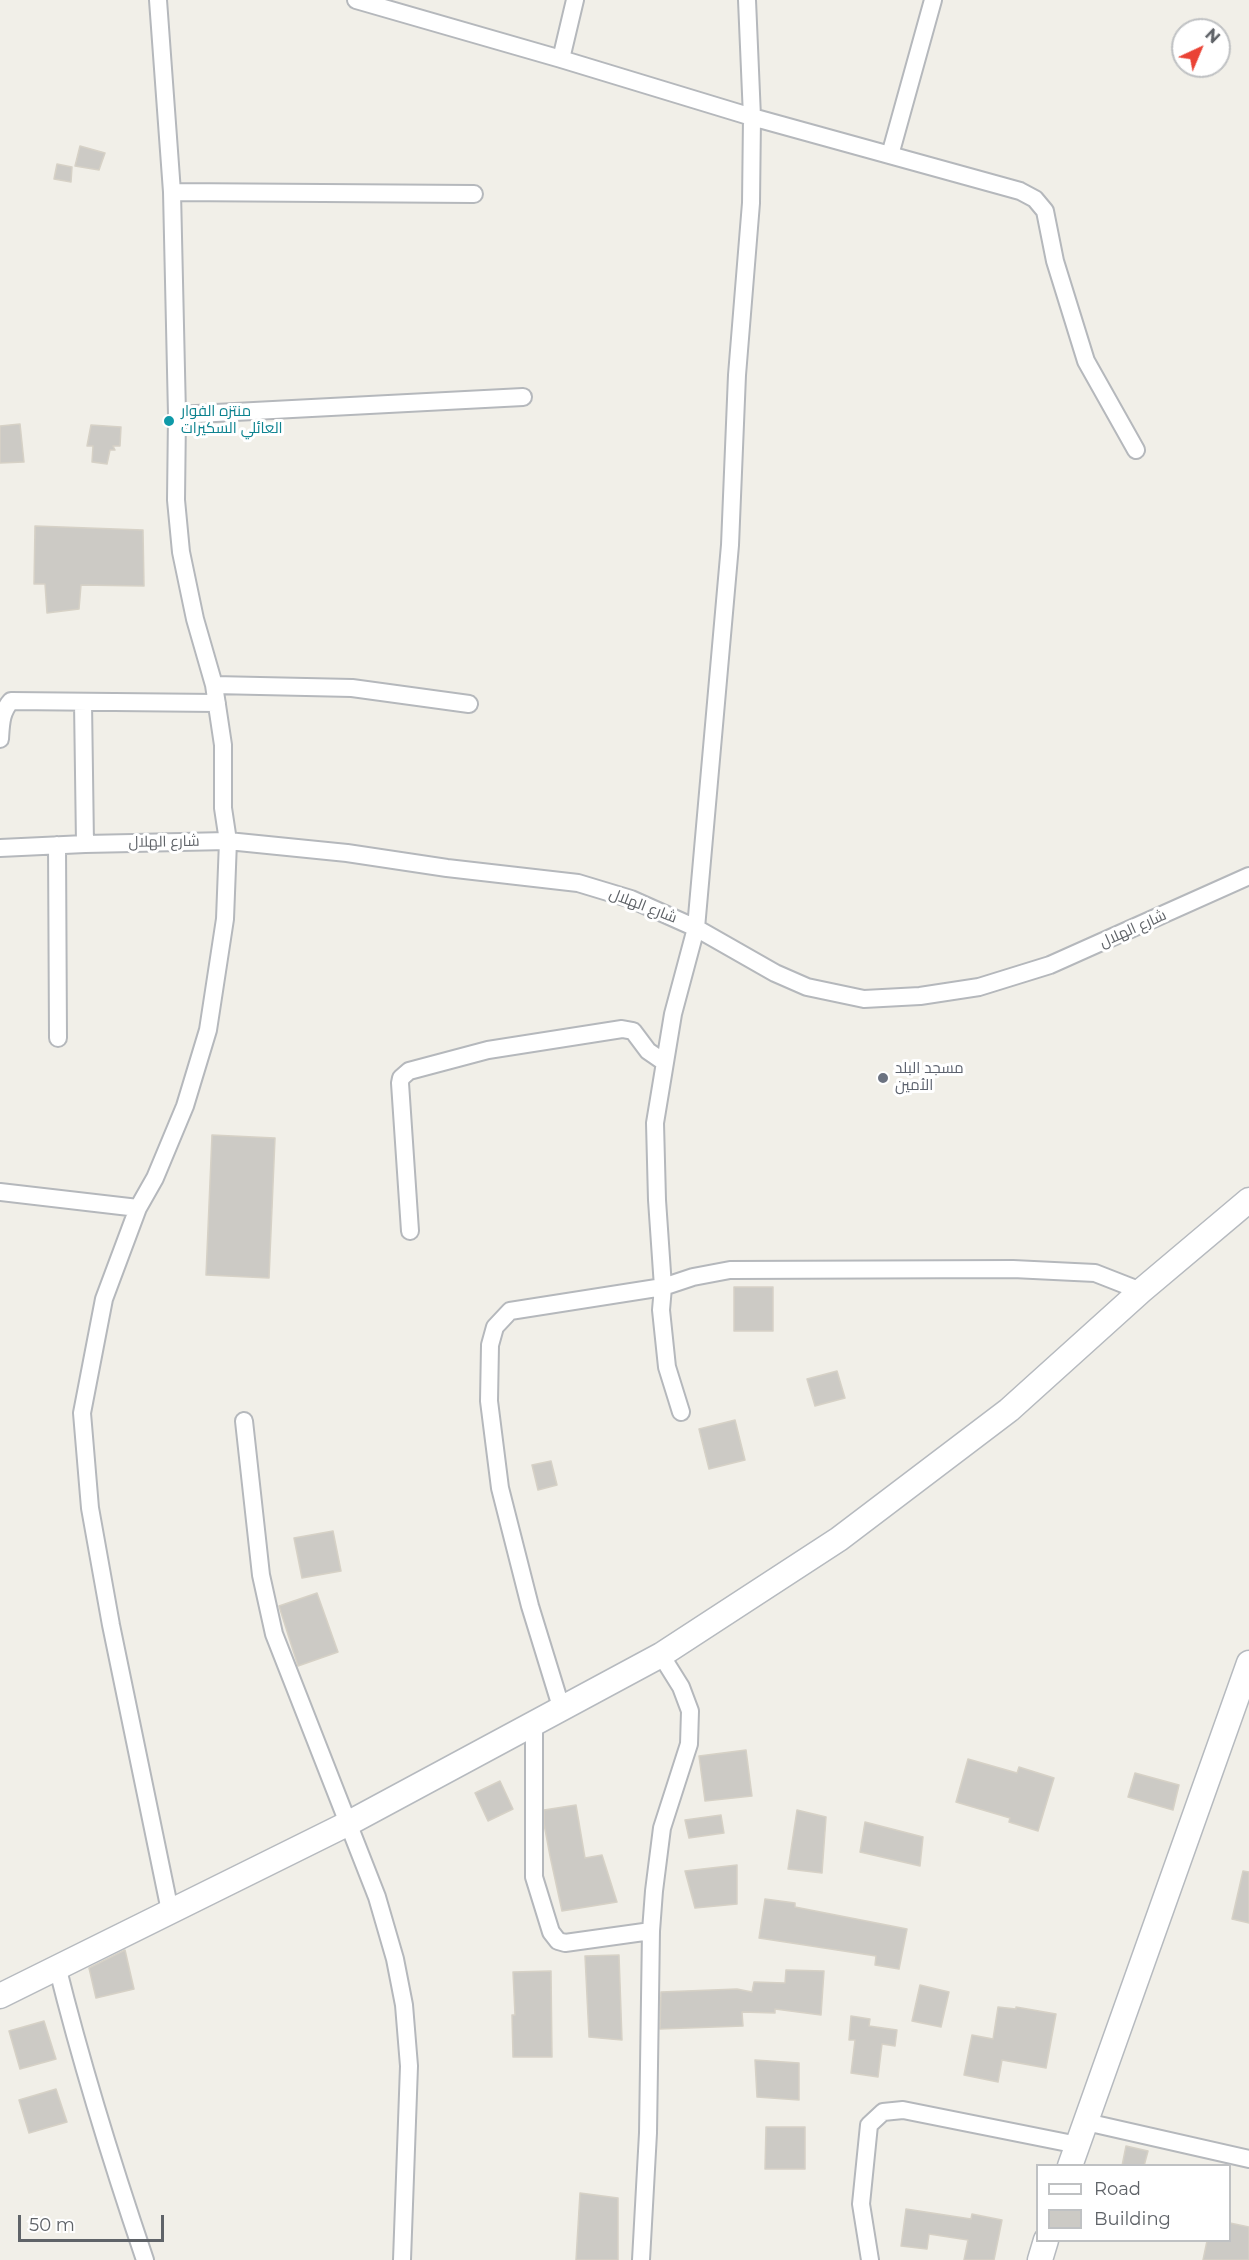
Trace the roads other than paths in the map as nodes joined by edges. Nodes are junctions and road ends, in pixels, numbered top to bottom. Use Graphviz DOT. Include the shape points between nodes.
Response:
graph roads {
  1 [pos="158,0"];
  2 [pos="356,0"];
  3 [pos="575,0"];
  4 [pos="747,0"];
  5 [pos="933,0"];
  6 [pos="561,59"];
  7 [pos="752,117"];
  8 [pos="890,155"];
  9 [pos="172,192"];
  10 [pos="474,194"];
  11 [pos="523,397"];
  12 [pos="177,415"];
  13 [pos="1136,450"];
  14 [pos="214,686"];
  15 [pos="83,702"];
  16 [pos="217,703"];
  17 [pos="469,704"];
  18 [pos="0,739"];
  19 [pos="228,841"];
  20 [pos="85,844"];
  21 [pos="57,845"];
  22 [pos="0,848"];
  23 [pos="1249,876"];
  24 [pos="696,928"];
  25 [pos="58,1038"];
  26 [pos="664,1062"];
  27 [pos="0,1192"];
  28 [pos="1249,1200"];
  29 [pos="138,1208"];
  30 [pos="410,1231"];
  31 [pos="663,1287"];
  32 [pos="1140,1291"];
  33 [pos="681,1412"];
  34 [pos="244,1421"];
  35 [pos="661,1655"];
  36 [pos="1249,1663"];
  37 [pos="562,1710"];
  38 [pos="534,1724"];
  39 [pos="350,1823"];
  40 [pos="170,1911"];
  41 [pos="651,1931"];
  42 [pos="57,1966"];
  43 [pos="0,1996"];
  44 [pos="1086,2122"];
  45 [pos="1074,2155"];
  46 [pos="1249,2159"];
  47 [pos="1046,2242"];
  48 [pos="145,2260"];
  49 [pos="402,2260"];
  50 [pos="641,2260"];
  51 [pos="870,2260"];
  52 [pos="1040,2260"];
  1 -- 9 [label="street"];
  2 -- 6 [label="street"];
  3 -- 6 [label="street"];
  4 -- 7 [label="street"];
  5 -- 8 [label="street"];
  6 -- 7 [label="street"];
  7 -- 8 [label="street"];
  7 -- 24 [label="street" via="752,203 737,375 730,545"];
  8 -- 13 [label="street" via="1020,191 1045,210 1055,261 1086,361"];
  9 -- 10 [label="street"];
  9 -- 12 [label="street"];
  11 -- 12 [label="street"];
  12 -- 14 [label="street" via="176,500 181,552"];
  14 -- 16 [label="street"];
  14 -- 17 [label="street" via="352,688"];
  15 -- 16 [label="street"];
  15 -- 18 [label="street" via="11,701 2,717"];
  15 -- 20 [label="street"];
  16 -- 19 [label="street"];
  19 -- 20 [label="street, شارع الهلال"];
  19 -- 24 [label="street, شارع الهلال" via="578,883 631,899"];
  19 -- 29 [label="street" via="225,919 208,1030 185,1106"];
  20 -- 21 [label="street, شارع الهلال"];
  21 -- 22 [label="street, شارع الهلال"];
  21 -- 25 [label="street"];
  23 -- 24 [label="street, شارع الهلال" via="1050,965 979,987 920,996 864,999 807,987"];
  24 -- 26 [label="street"];
  26 -- 30 [label="street" via="648,1051 633,1031 622,1029 488,1050 409,1071 400,1083"];
  26 -- 31 [label="street" via="655,1123"];
  27 -- 29 [label="street"];
  28 -- 32 [label="street"];
  29 -- 40 [label="street" via="104,1299 82,1413 90,1508"];
  31 -- 32 [label="street" via="693,1276 730,1270 1013,1269 1095,1273"];
  31 -- 33 [label="street" via="661,1310 667,1367"];
  31 -- 37 [label="street" via="510,1311 495,1327 490,1345 489,1401 500,1488"];
  32 -- 35 [label="street" via="1009,1410 839,1539"];
  34 -- 39 [label="street" via="261,1575 274,1634"];
  35 -- 37 [label="street"];
  35 -- 41 [label="street" via="681,1687 690,1711 689,1744 662,1828"];
  36 -- 44 [label="street"];
  37 -- 38 [label="street"];
  38 -- 39 [label="street"];
  38 -- 41 [label="street" via="534,1877 551,1932 565,1943"];
  39 -- 40 [label="street"];
  39 -- 49 [label="street" via="377,1898 404,2005 409,2066"];
  40 -- 42 [label="street"];
  41 -- 50 [label="street" via="648,2133"];
  42 -- 43 [label="street"];
  42 -- 48 [label="street" via="75,2040"];
  44 -- 45 [label="street"];
  44 -- 46 [label="street"];
  45 -- 51 [label="street" via="903,2110 883,2112 869,2125 861,2204"];
  47 -- 52 [label="street"];
}
